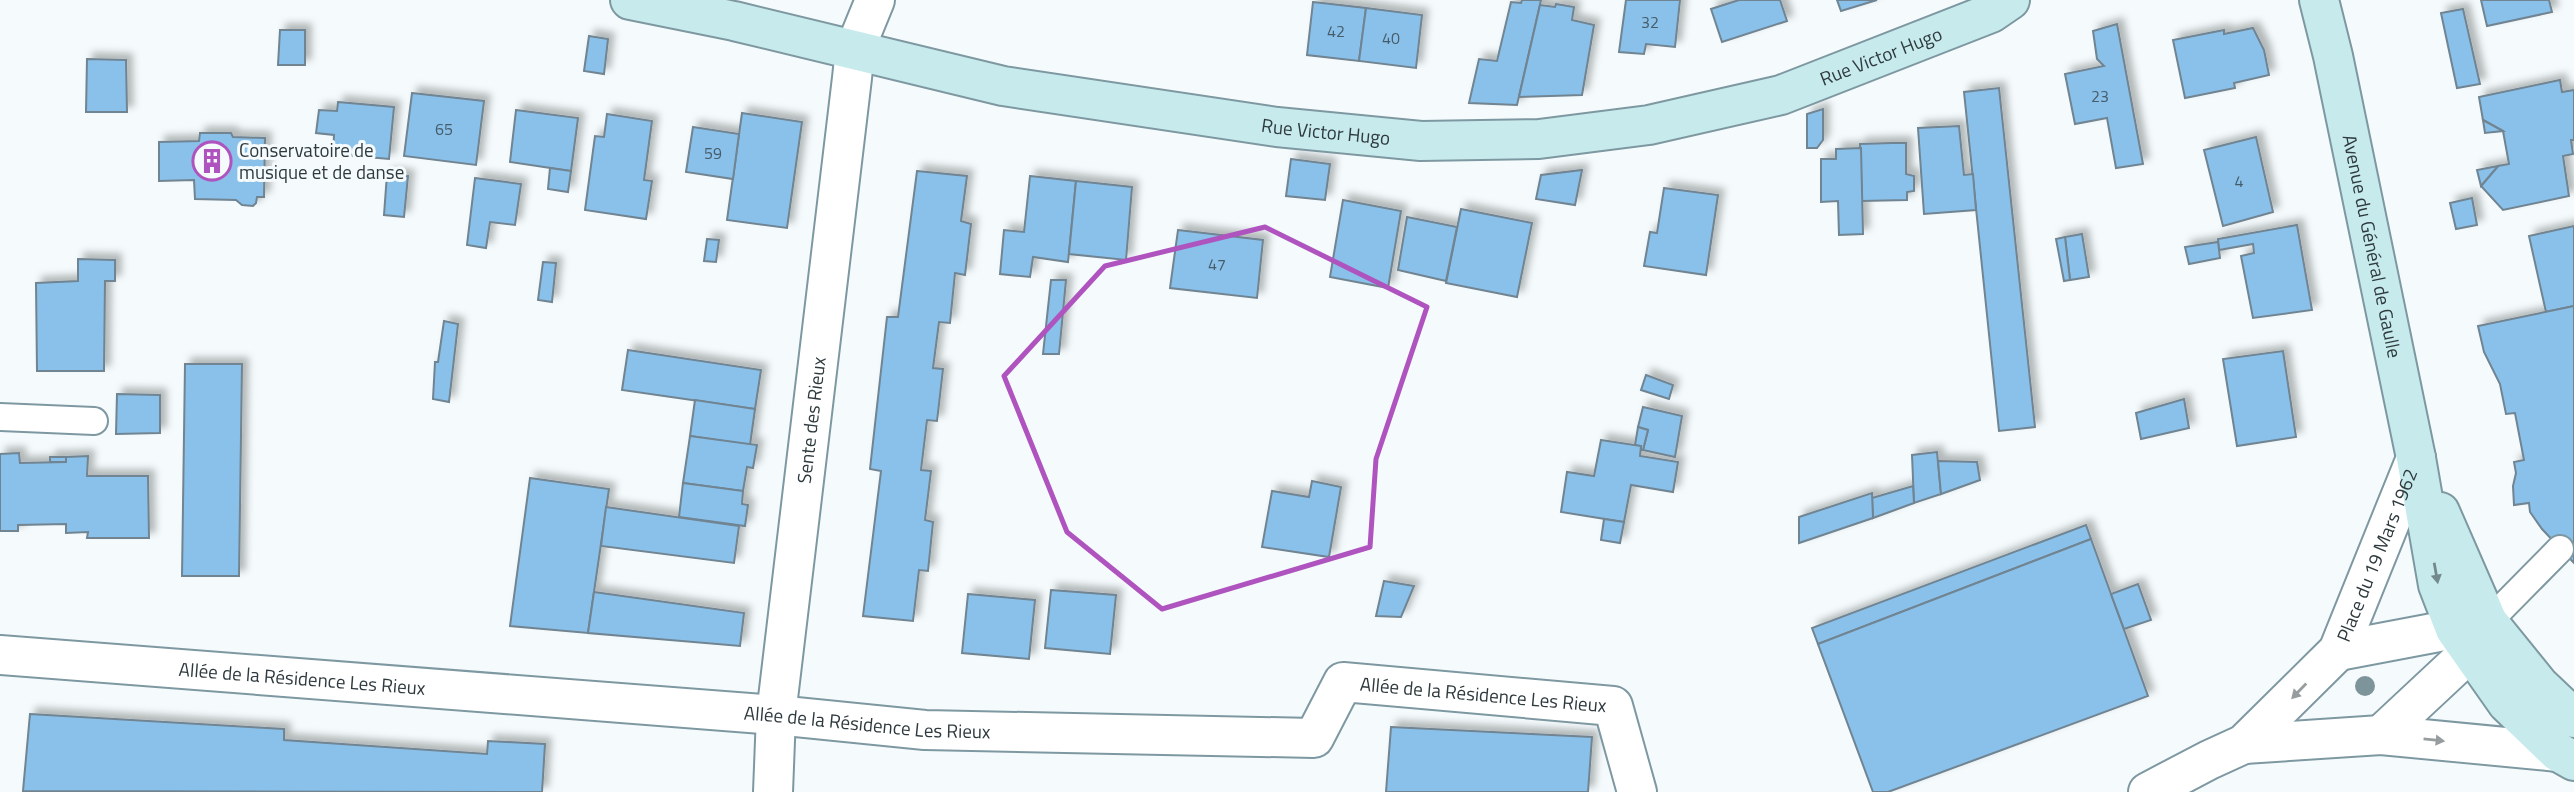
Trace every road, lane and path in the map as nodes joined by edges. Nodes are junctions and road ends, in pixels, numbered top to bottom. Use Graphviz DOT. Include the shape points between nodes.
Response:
graph roads {
  1 [pos="630,0"];
  2 [pos="875,0"];
  3 [pos="2010,0"];
  4 [pos="2326,11"];
  5 [pos="855,49"];
  6 [pos="0,417"];
  7 [pos="93,421"];
  8 [pos="2416,458"];
  9 [pos="2560,549"];
  10 [pos="2472,634"];
  11 [pos="2338,651"];
  12 [pos="0,655"];
  13 [pos="776,715"];
  14 [pos="2574,718"];
  15 [pos="2381,735"];
  16 [pos="2244,744"];
  17 [pos="2566,756"];
  18 [pos="774,792"];
  19 [pos="1637,792"];
  20 [pos="2148,792"];
  1 -- 5 [label="street, Rue Victor Hugo"];
  2 -- 5 [label="street, Sente des Rieux"];
  3 -- 5 [label="street, Rue Victor Hugo" via="1991,13 1781,96 1648,125 1539,139 1421,141 1277,127 1003,86"];
  4 -- 8 [label="street, Avenue du Général de Gaulle"];
  5 -- 13 [label="street, Sente des Rieux"];
  6 -- 7 [label="lane"];
  8 -- 10 [label="street, Avenue du Général de Gaulle" via="2438,585"];
  8 -- 11 [label="street, Place du 19 Mars 1962"];
  9 -- 10 [label="lane"];
  10 -- 11 [label="street, Place du 19 Mars 1962"];
  10 -- 14 [label="street, Avenue du Général de Gaulle"];
  10 -- 15 [label="street"];
  10 -- 17 [label="street, Avenue du Général de Gaulle" via="2507,703"];
  11 -- 16 [label="street, Place du 19 Mars 1962, one-way"];
  12 -- 13 [label="street, Allée de la Résidence Les Rieux"];
  13 -- 18 [label="street, Sente des Rieux"];
  13 -- 19 [label="street, Allée de la Résidence Les Rieux" via="925,730 1314,738 1343,682 1613,706"];
  15 -- 16 [label="street"];
  15 -- 17 [label="street, one-way"];
  16 -- 20 [label="street"];
}
